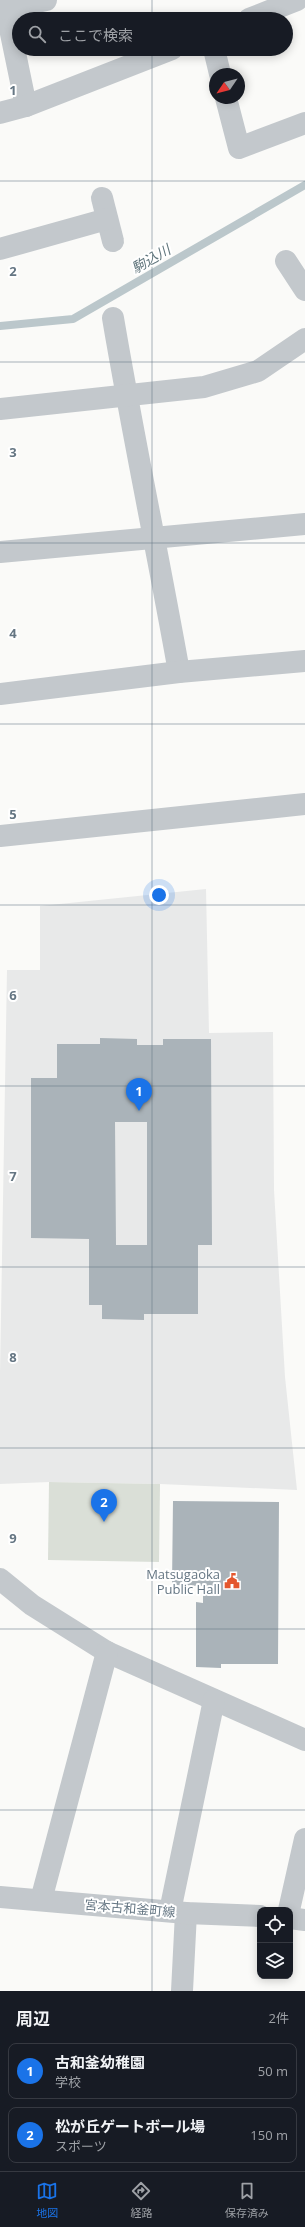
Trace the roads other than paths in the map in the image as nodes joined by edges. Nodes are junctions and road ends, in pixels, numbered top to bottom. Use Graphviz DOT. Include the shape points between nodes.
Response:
graph roads {
  1 [pos="46,0"];
  2 [pos="297,0"];
  3 [pos="5,5"];
  4 [pos="267,12"];
  5 [pos="12,39"];
  6 [pos="16,56"];
  7 [pos="154,56"];
  8 [pos="216,56"];
  9 [pos="219,68"];
  10 [pos="228,104"];
  11 [pos="26,106"];
  12 [pos="0,113"];
  13 [pos="305,123"];
  14 [pos="102,198"];
  15 [pos="107,219"];
  16 [pos="113,241"];
  17 [pos="0,249"];
  18 [pos="286,261"];
  19 [pos="305,290"];
  20 [pos="113,318"];
  21 [pos="305,339"];
  22 [pos="126,396"];
  23 [pos="0,409"];
  24 [pos="305,524"];
  25 [pos="155,538"];
  26 [pos="0,552"];
  27 [pos="305,661"];
  28 [pos="179,672"];
  29 [pos="0,694"];
  30 [pos="305,804"];
  31 [pos="0,836"];
  32 [pos="0,1579"];
  33 [pos="107,1652"];
  34 [pos="214,1700"];
  35 [pos="305,1740"];
  36 [pos="305,1839"];
  37 [pos="0,1897"];
  38 [pos="41,1900"];
  39 [pos="291,1907"];
  40 [pos="178,1912"];
  41 [pos="257,1916"];
  42 [pos="293,1918"];
  43 [pos="305,1920"];
  44 [pos="182,1991"];
  1 -- 3 [label="street"];
  2 -- 4 [label="street"];
  3 -- 5 [label="street"];
  6 -- 11 [label="street"];
  7 -- 11 [label="street"];
  8 -- 9 [label="street"];
  10 -- 13 [label="street" via="239,148"];
  11 -- 12 [label="street"];
  14 -- 15 [label="street"];
  15 -- 16 [label="street"];
  15 -- 17 [label="street"];
  18 -- 19 [label="street"];
  20 -- 22 [label="street"];
  21 -- 22 [label="street" via="258,370 204,387"];
  22 -- 23 [label="street"];
  22 -- 25 [label="street"];
  24 -- 25 [label="street"];
  25 -- 26 [label="street"];
  25 -- 28 [label="street"];
  27 -- 28 [label="street"];
  28 -- 29 [label="street"];
  30 -- 31 [label="street"];
  32 -- 33 [label="street" via="32,1605"];
  33 -- 34 [label="street"];
  33 -- 38 [label="street"];
  34 -- 35 [label="street"];
  34 -- 40 [label="street"];
  36 -- 39 [label="street"];
  37 -- 38 [label="street, 宮本古和釜町線"];
  38 -- 40 [label="street, 宮本古和釜町線"];
  40 -- 41 [label="street, 宮本古和釜町線"];
  40 -- 44 [label="street"];
  42 -- 43 [label="street"];
}
